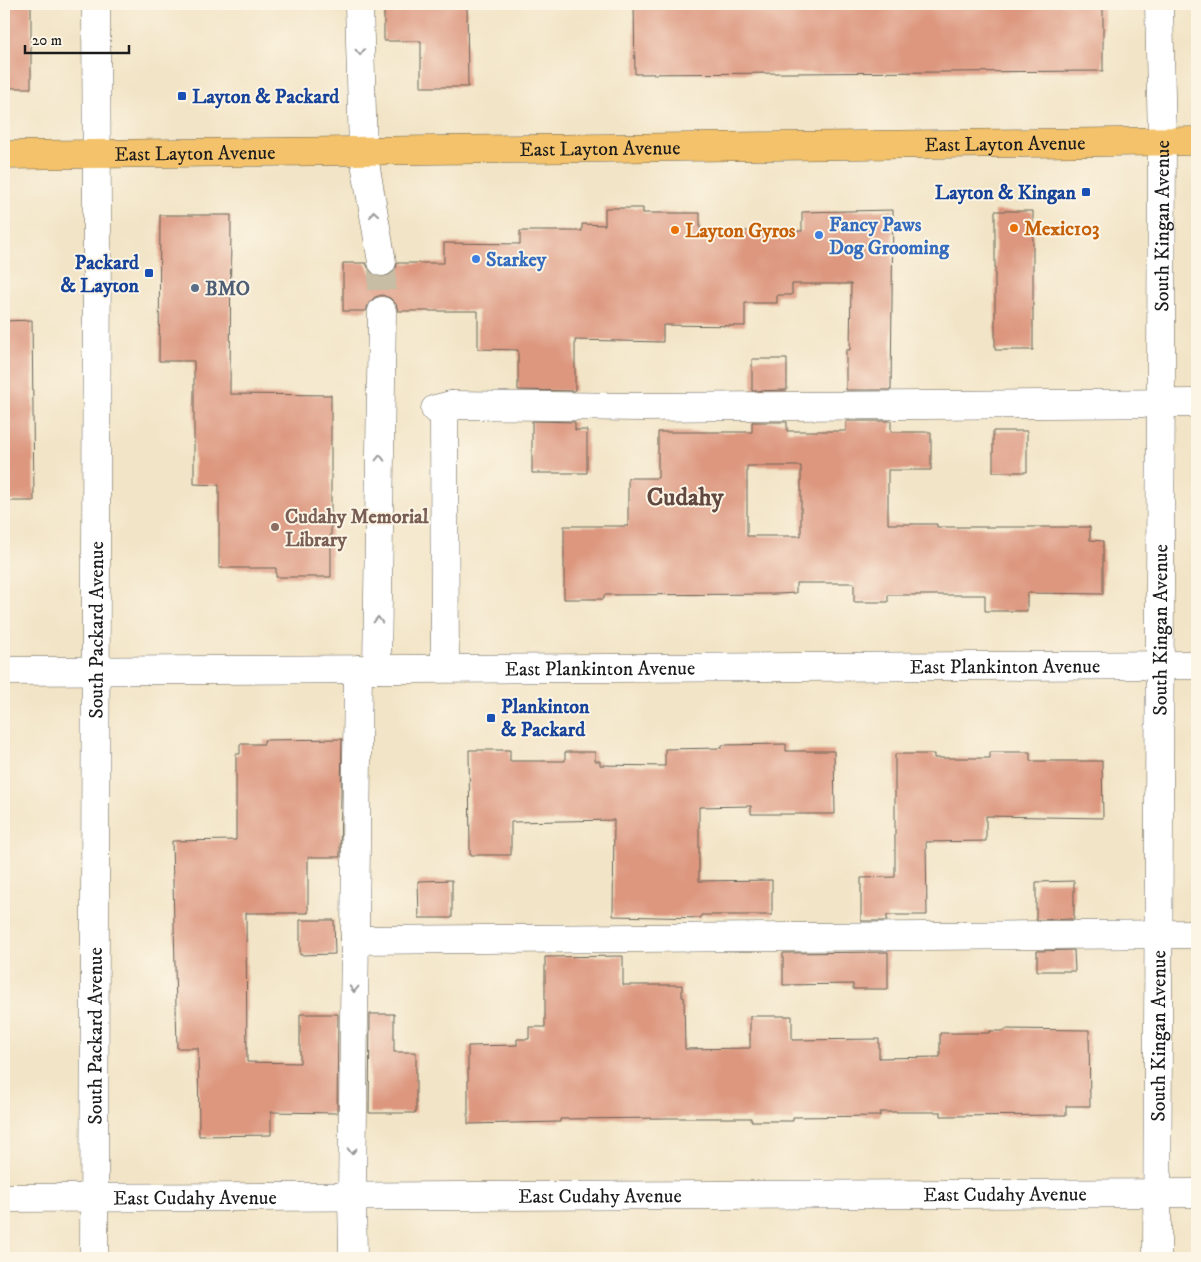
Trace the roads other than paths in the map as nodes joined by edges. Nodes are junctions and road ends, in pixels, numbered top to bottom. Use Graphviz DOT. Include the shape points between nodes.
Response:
graph roads {
  1 [pos="96,4"];
  2 [pos="359,4"];
  3 [pos="1159,4"];
  4 [pos="1162,141"];
  5 [pos="1197,141"];
  6 [pos="363,151"];
  7 [pos="97,154"];
  8 [pos="4,155"];
  9 [pos="382,262"];
  10 [pos="382,311"];
  11 [pos="1160,403"];
  12 [pos="1197,403"];
  13 [pos="1159,666"];
  14 [pos="1197,666"];
  15 [pos="445,668"];
  16 [pos="367,669"];
  17 [pos="4,671"];
  18 [pos="96,671"];
  19 [pos="1159,934"];
  20 [pos="1197,934"];
  21 [pos="355,940"];
  22 [pos="1197,1193"];
  23 [pos="1158,1194"];
  24 [pos="352,1195"];
  25 [pos="4,1198"];
  26 [pos="94,1198"];
  27 [pos="94,1258"];
  28 [pos="353,1258"];
  29 [pos="1157,1258"];
  1 -- 7 [label="street, South Packard Avenue"];
  2 -- 6 [label="street, one-way"];
  3 -- 4 [label="street, South Kingan Avenue"];
  4 -- 5 [label="main road, East Layton Avenue"];
  4 -- 6 [label="main road, East Layton Avenue"];
  4 -- 11 [label="street, South Kingan Avenue"];
  6 -- 7 [label="main road, East Layton Avenue"];
  9 -- 6 [label="street, one-way"];
  7 -- 8 [label="main road, East Layton Avenue"];
  7 -- 18 [label="street, South Packard Avenue"];
  16 -- 10 [label="street, one-way"];
  11 -- 12 [label="street"];
  11 -- 13 [label="street, South Kingan Avenue"];
  11 -- 15 [label="street" via="443,407"];
  13 -- 14 [label="street, East Plankinton Avenue"];
  13 -- 15 [label="street, East Plankinton Avenue"];
  13 -- 19 [label="street, South Kingan Avenue"];
  15 -- 16 [label="street, East Plankinton Avenue"];
  16 -- 18 [label="street, East Plankinton Avenue"];
  16 -- 21 [label="street"];
  17 -- 18 [label="street, East Plankinton Avenue"];
  18 -- 26 [label="street, South Packard Avenue"];
  19 -- 20 [label="street"];
  19 -- 21 [label="street"];
  19 -- 23 [label="street, South Kingan Avenue"];
  21 -- 24 [label="street, one-way"];
  22 -- 23 [label="street, East Cudahy Avenue"];
  23 -- 24 [label="street, East Cudahy Avenue"];
  23 -- 29 [label="street, South Kingan Avenue"];
  24 -- 26 [label="street, East Cudahy Avenue"];
  24 -- 28 [label="street"];
  25 -- 26 [label="street, East Cudahy Avenue"];
  26 -- 27 [label="street, South Packard Avenue"];
}
